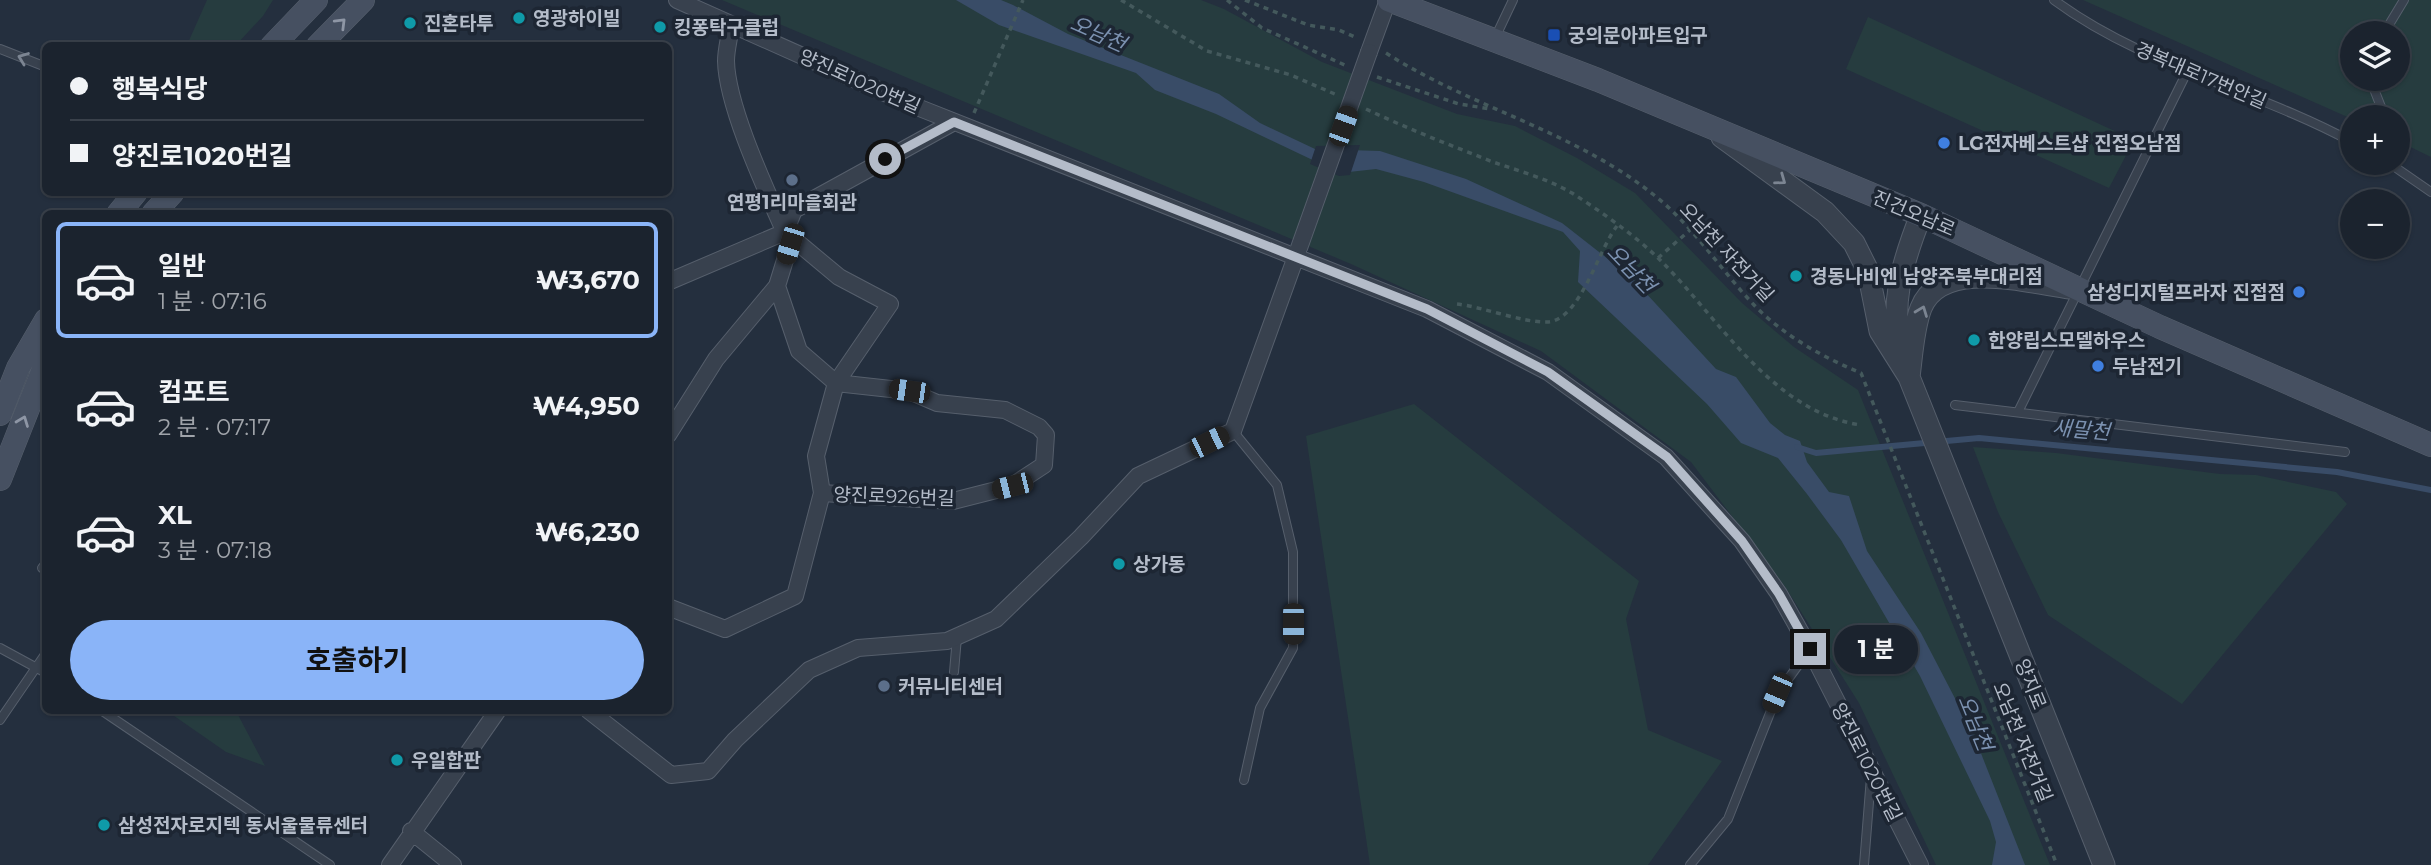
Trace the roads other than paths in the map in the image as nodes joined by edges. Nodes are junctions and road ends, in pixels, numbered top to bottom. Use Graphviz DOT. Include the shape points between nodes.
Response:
graph roads {
  1 [pos="316,0"];
  2 [pos="363,0"];
  3 [pos="677,0"];
  4 [pos="1388,0"];
  5 [pos="1513,0"];
  6 [pos="2054,0"];
  7 [pos="2404,0"];
  8 [pos="2391,21"];
  9 [pos="731,24"];
  10 [pos="1494,39"];
  11 [pos="276,42"];
  12 [pos="322,42"];
  13 [pos="0,49"];
  14 [pos="42,65"];
  15 [pos="2188,70"];
  16 [pos="960,124"];
  17 [pos="1706,125"];
  18 [pos="2340,136"];
  19 [pos="2408,175"];
  20 [pos="2431,192"];
  21 [pos="133,196"];
  22 [pos="169,196"];
  23 [pos="121,210"];
  24 [pos="157,210"];
  25 [pos="1920,215"];
  26 [pos="785,232"];
  27 [pos="1297,253"];
  28 [pos="672,280"];
  29 [pos="776,286"];
  30 [pos="2079,290"];
  31 [pos="42,327"];
  32 [pos="42,373"];
  33 [pos="1909,377"];
  34 [pos="836,383"];
  35 [pos="1955,405"];
  36 [pos="2018,412"];
  37 [pos="0,414"];
  38 [pos="672,429"];
  39 [pos="1233,431"];
  40 [pos="2431,445"];
  41 [pos="2345,452"];
  42 [pos="0,479"];
  43 [pos="822,493"];
  44 [pos="672,609"];
  45 [pos="957,637"];
  46 [pos="0,648"];
  47 [pos="1810,649"];
  48 [pos="42,658"];
  49 [pos="36,666"];
  50 [pos="42,670"];
  51 [pos="954,673"];
  52 [pos="107,714"];
  53 [pos="495,714"];
  54 [pos="593,714"];
  55 [pos="0,720"];
  56 [pos="1871,772"];
  57 [pos="1244,780"];
  58 [pos="411,831"];
  59 [pos="330,865"];
  60 [pos="390,865"];
  61 [pos="453,865"];
  62 [pos="1690,865"];
  63 [pos="1864,865"];
  64 [pos="1920,865"];
  65 [pos="2104,865"];
  1 -- 11 [label="main road"];
  12 -- 2 [label="main road, one-way"];
  3 -- 9 [label="street, 양진로1020번길"];
  4 -- 10 [label="main road, 진건오남로"];
  4 -- 27 [label="street, bridge"];
  5 -- 10 [label="lane"];
  6 -- 15 [label="lane, 경복대로17번안길" via="2098,29"];
  7 -- 8 [label="lane"];
  9 -- 16 [label="street, 양진로1020번길"];
  9 -- 26 [label="street" via="726,62 735,102"];
  10 -- 17 [label="main road, 진건오남로"];
  14 -- 13 [label="lane, one-way"];
  15 -- 18 [label="lane, 경복대로17번안길"];
  15 -- 30 [label="lane"];
  16 -- 26 [label="street" via="794,210"];
  16 -- 27 [label="street, 양진로1020번길"];
  17 -- 25 [label="main road, 진건오남로"];
  17 -- 33 [label="street, one-way" via="1825,212 1854,243 1868,271 1880,331"];
  19 -- 20 [label="lane"];
  21 -- 23 [label="main road"];
  22 -- 24 [label="main road"];
  25 -- 30 [label="main road, 진건오남로"];
  25 -- 33 [label="street" via="1899,274 1896,298 1901,355"];
  26 -- 28 [label="street"];
  26 -- 29 [label="street" via="790,244"];
  26 -- 34 [label="street" via="839,277 890,304"];
  27 -- 39 [label="street"];
  27 -- 47 [label="street, 양진로1020번길" via="1427,309 1548,372 1667,457 1742,541"];
  29 -- 34 [label="street" via="799,351"];
  29 -- 38 [label="street" via="716,359"];
  33 -- 30 [label="street, one-way" via="1922,307 1944,284 1968,277 1993,277"];
  30 -- 36 [label="lane"];
  30 -- 40 [label="main road, 진건오남로"];
  31 -- 37 [label="main road" via="18,368"];
  42 -- 32 [label="main road, one-way"];
  33 -- 65 [label="street, 양지로"];
  34 -- 43 [label="street, 양진로926번길" via="816,456"];
  34 -- 43 [label="street, 양진로926번길" via="909,391 937,403 1005,410 1046,435 1044,465 1012,486 953,501"];
  35 -- 36 [label="lane"];
  36 -- 41 [label="lane"];
  39 -- 45 [label="street" via="1138,477 996,619"];
  39 -- 57 [label="lane" via="1277,485 1293,552 1293,648 1261,708"];
  43 -- 44 [label="street, 양진로926번길" via="795,596 725,629"];
  45 -- 51 [label="lane"];
  45 -- 54 [label="street" via="858,648 809,670 708,771 671,775"];
  46 -- 49 [label="lane"];
  47 -- 56 [label="street, 양진로1020번길"];
  47 -- 62 [label="lane" via="1777,693 1728,819"];
  48 -- 49 [label="lane"];
  49 -- 50 [label="lane"];
  49 -- 55 [label="lane"];
  52 -- 59 [label="lane"];
  53 -- 58 [label="street"];
  56 -- 63 [label="lane"];
  56 -- 64 [label="street, 양진로1020번길"];
  58 -- 60 [label="street"];
  58 -- 61 [label="street"];
}
